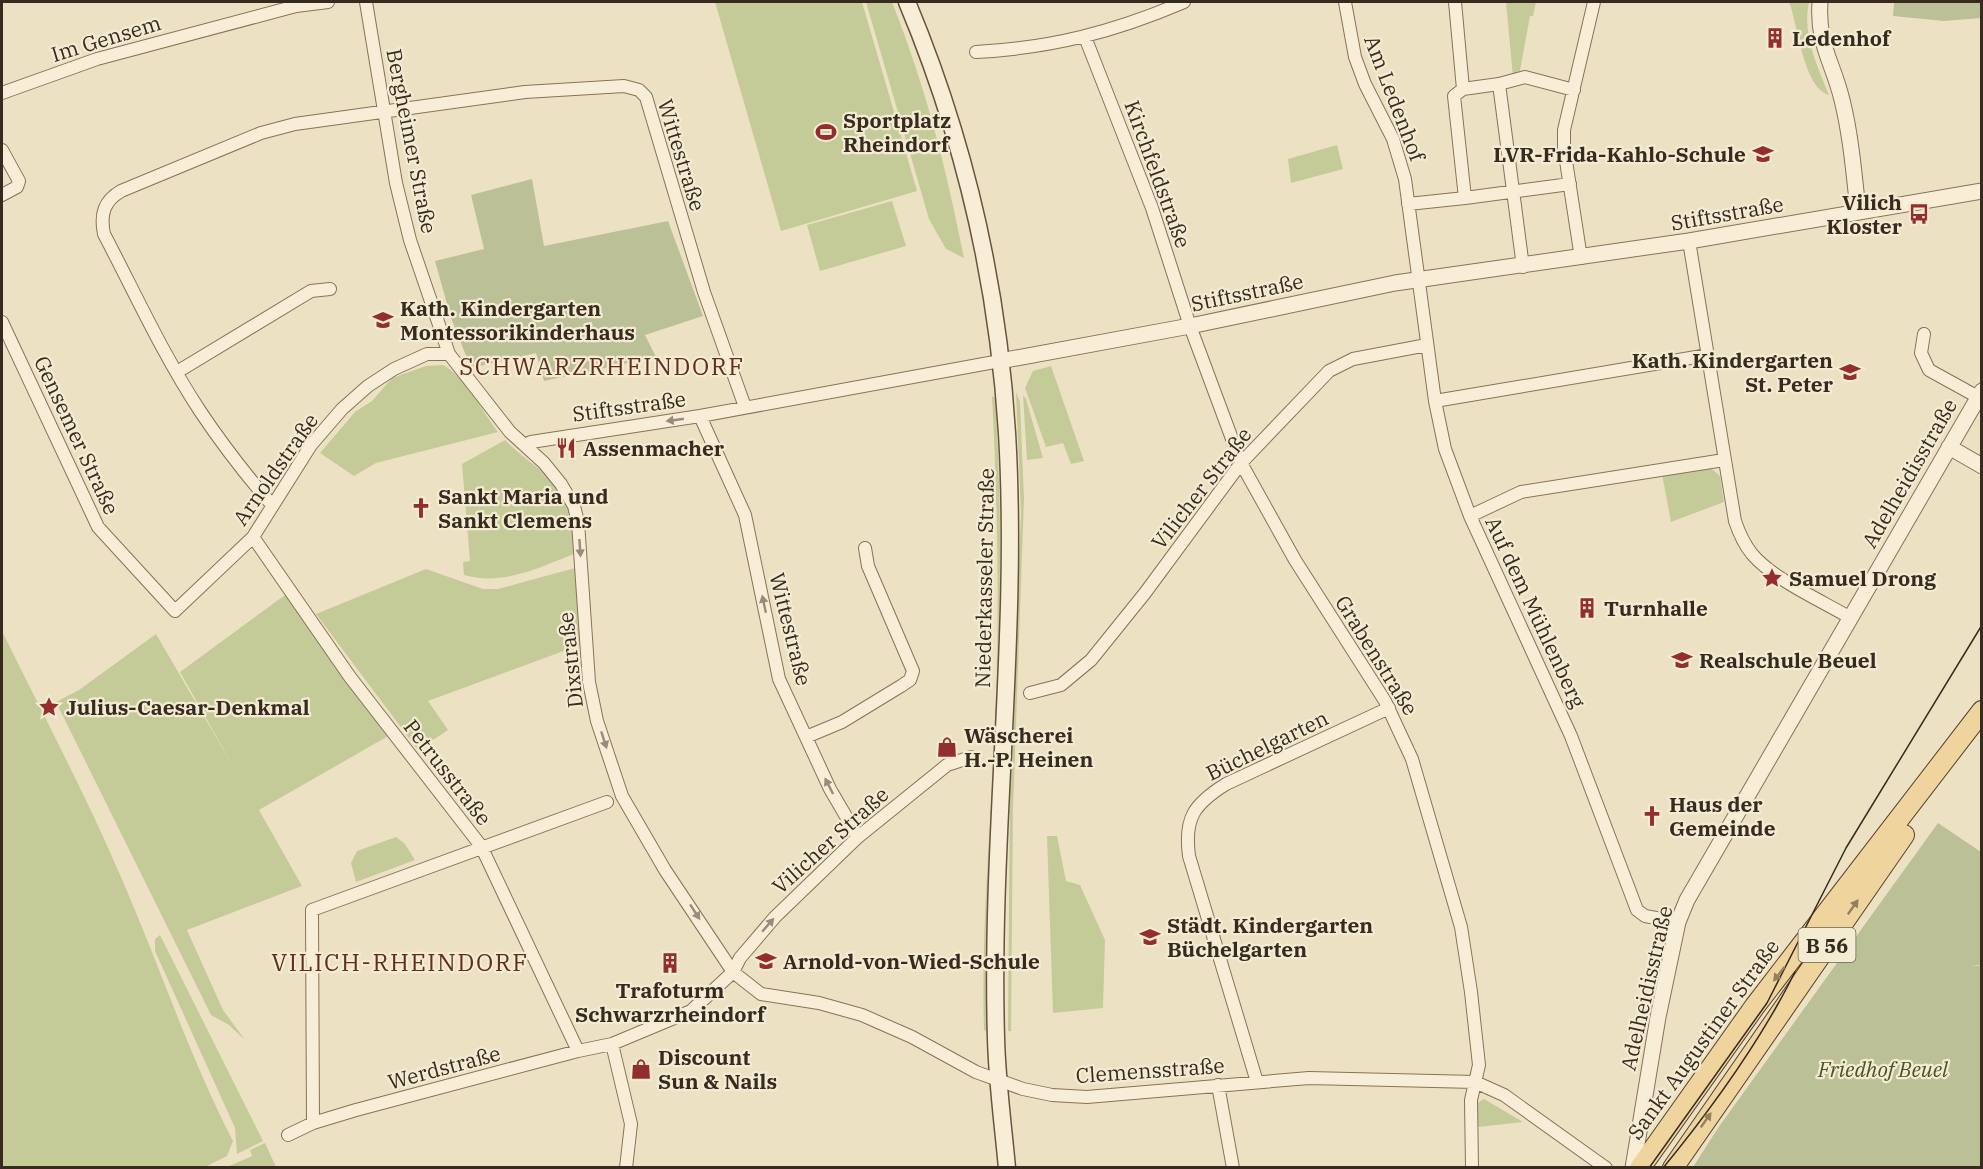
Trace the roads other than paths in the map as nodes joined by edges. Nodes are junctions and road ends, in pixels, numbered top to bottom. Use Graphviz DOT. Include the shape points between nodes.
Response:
graph roads {
  1 [pos="328,2"];
  2 [pos="366,2"];
  3 [pos="907,2"];
  4 [pos="1184,2"];
  5 [pos="1345,2"];
  6 [pos="1455,2"];
  7 [pos="1594,2"];
  8 [pos="1820,2"];
  9 [pos="1085,38"];
  10 [pos="976,52"];
  11 [pos="1499,84"];
  12 [pos="1463,89"];
  13 [pos="1574,90"];
  14 [pos="2,93"];
  15 [pos="384,110"];
  16 [pos="2,150"];
  17 [pos="1570,184"];
  18 [pos="1982,191"];
  19 [pos="1513,192"];
  20 [pos="2,195"];
  21 [pos="1465,198"];
  22 [pos="1408,204"];
  23 [pos="1858,210"];
  24 [pos="1689,241"];
  25 [pos="1581,258"];
  26 [pos="1523,267"];
  27 [pos="1418,280"];
  28 [pos="330,289"];
  29 [pos="2,322"];
  30 [pos="1190,326"];
  31 [pos="1924,334"];
  32 [pos="1427,345"];
  33 [pos="449,354"];
  34 [pos="1708,355"];
  35 [pos="1000,361"];
  36 [pos="177,372"];
  37 [pos="1980,394"];
  38 [pos="1435,401"];
  39 [pos="746,407"];
  40 [pos="732,409"];
  41 [pos="700,416"];
  42 [pos="524,445"];
  43 [pos="1948,447"];
  44 [pos="718,456"];
  45 [pos="1724,460"];
  46 [pos="1241,463"];
  47 [pos="1982,466"];
  48 [pos="272,505"];
  49 [pos="1470,516"];
  50 [pos="253,537"];
  51 [pos="865,548"];
  52 [pos="175,611"];
  53 [pos="1849,617"];
  54 [pos="1030,693"];
  55 [pos="1389,708"];
  56 [pos="1982,711"];
  57 [pos="1982,722"];
  58 [pos="806,737"];
  59 [pos="971,757"];
  60 [pos="607,802"];
  61 [pos="858,837"];
  62 [pos="481,846"];
  63 [pos="1673,921"];
  64 [pos="733,972"];
  65 [pos="612,1044"];
  66 [pos="578,1050"];
  67 [pos="998,1080"];
  68 [pos="1257,1082"];
  69 [pos="1475,1082"];
  70 [pos="1218,1085"];
  71 [pos="313,1123"];
  72 [pos="288,1135"];
  73 [pos="626,1167"];
  74 [pos="1007,1167"];
  75 [pos="1233,1167"];
  76 [pos="1472,1167"];
  77 [pos="1606,1167"];
  78 [pos="1633,1167"];
  79 [pos="1640,1167"];
  80 [pos="1672,1167"];
  1 -- 14 [label="street, Im Gensem" via="296,6 97,59"];
  2 -- 15 [label="street, Bergheimer Straße"];
  3 -- 35 [label="main road, Niederkasseler Straße" via="946,110 970,193 991,291"];
  4 -- 9 [label="street"];
  5 -- 22 [label="street, Am Ledenhof" via="1355,57 1399,154"];
  6 -- 12 [label="street"];
  7 -- 13 [label="street"];
  8 -- 23 [label="street" via="1823,49 1843,104"];
  9 -- 10 [label="street" via="1036,48"];
  9 -- 30 [label="street, Kirchfeldstraße" via="1152,208"];
  11 -- 12 [label="street"];
  11 -- 13 [label="street" via="1525,77"];
  11 -- 19 [label="street"];
  12 -- 21 [label="street" via="1454,96"];
  13 -- 17 [label="street" via="1564,130"];
  15 -- 33 [label="street, Bergheimer Straße" via="410,240"];
  15 -- 36 [label="street" via="261,133 111,197 101,221 104,234"];
  15 -- 39 [label="street, Wittestraße" via="546,90 624,86 639,90 646,97 704,292"];
  16 -- 20 [label="street" via="19,181 17,187"];
  17 -- 19 [label="street"];
  17 -- 25 [label="street"];
  18 -- 23 [label="street, Stiftsstraße"];
  19 -- 21 [label="street"];
  19 -- 26 [label="street"];
  21 -- 22 [label="street"];
  22 -- 27 [label="street, Am Ledenhof"];
  23 -- 24 [label="street, Stiftsstraße"];
  24 -- 25 [label="street, Stiftsstraße"];
  24 -- 34 [label="street"];
  25 -- 26 [label="street, Stiftsstraße"];
  26 -- 27 [label="street, Stiftsstraße"];
  27 -- 30 [label="street, Stiftsstraße"];
  27 -- 32 [label="street, Auf dem Mühlenberg"];
  28 -- 36 [label="street" via="310,291"];
  29 -- 52 [label="street, Gensemer Straße" via="98,527"];
  30 -- 35 [label="street, Stiftsstraße"];
  30 -- 46 [label="street, Grabenstraße"];
  31 -- 37 [label="street" via="1922,352 1929,370"];
  32 -- 38 [label="street, Auf dem Mühlenberg"];
  32 -- 46 [label="street, Vilicher Straße" via="1353,359 1329,370"];
  33 -- 42 [label="street, Dixstraße"];
  33 -- 48 [label="street, Arnoldstraße" via="427,354 368,386 311,445"];
  34 -- 38 [label="street"];
  34 -- 45 [label="street"];
  35 -- 39 [label="street, Stiftsstraße"];
  35 -- 67 [label="main road, Niederkasseler Straße" via="1009,503 996,904"];
  36 -- 48 [label="street" via="232,458"];
  37 -- 43 [label="street, Adelheidisstraße"];
  38 -- 49 [label="street, Auf dem Mühlenberg" via="1445,449"];
  39 -- 40 [label="street, Stiftsstraße"];
  40 -- 41 [label="street, Stiftsstraße"];
  40 -- 44 [label="street, Wittestraße" via="714,424"];
  41 -- 42 [label="street, Stiftsstraße, one-way"];
  41 -- 44 [label="street, Wittestraße"];
  42 -- 64 [label="street, Dixstraße, one-way" via="561,484 574,506 589,682 597,721 622,796 665,870"];
  43 -- 47 [label="street"];
  43 -- 53 [label="street, Adelheidisstraße"];
  58 -- 44 [label="street, Wittestraße, one-way" via="779,679 745,514"];
  45 -- 49 [label="street" via="1521,492"];
  45 -- 53 [label="street" via="1735,521 1752,554 1767,568"];
  46 -- 54 [label="street, Vilicher Straße" via="1090,660 1061,685"];
  46 -- 55 [label="street, Grabenstraße" via="1290,550"];
  48 -- 50 [label="street, Arnoldstraße"];
  49 -- 63 [label="street, Auf dem Mühlenberg" via="1571,736 1637,910 1645,916"];
  50 -- 52 [label="street, Arnoldstraße"];
  50 -- 62 [label="street, Petrusstraße" via="350,677"];
  51 -- 58 [label="street" via="868,566 913,671 910,680 901,686 842,722"];
  53 -- 63 [label="street, Adelheidisstraße"];
  55 -- 68 [label="street, Büchelgarten" via="1226,784 1207,796 1189,820 1189,856"];
  55 -- 69 [label="street, Grabenstraße" via="1412,759 1461,927 1479,1065"];
  56 -- 79 [label="main road, Sankt Augustiner Straße / B 56, one-way" via="1755,1006"];
  80 -- 57 [label="main road, B 56, one-way"];
  61 -- 58 [label="street, Wittestraße, one-way"];
  59 -- 61 [label="street, Vilicher Straße" via="947,765"];
  60 -- 62 [label="street"];
  64 -- 61 [label="street, Vilicher Straße, one-way" via="775,917"];
  62 -- 66 [label="street, Petrusstraße"];
  62 -- 71 [label="street" via="312,910"];
  63 -- 78 [label="street, Adelheidisstraße"];
  64 -- 65 [label="street" via="691,1011"];
  64 -- 67 [label="street, Clemensstraße" via="761,994 862,1015"];
  65 -- 66 [label="street, Werdstraße"];
  65 -- 73 [label="street" via="631,1124"];
  66 -- 71 [label="street, Werdstraße"];
  67 -- 70 [label="street, Clemensstraße" via="1052,1095 1087,1097"];
  67 -- 74 [label="main road, Niederkasseler Straße"];
  68 -- 69 [label="street, Clemensstraße" via="1309,1078"];
  68 -- 70 [label="street, Clemensstraße"];
  69 -- 76 [label="street, Grabenstraße" via="1471,1100"];
  69 -- 77 [label="street, Clemensstraße" via="1504,1095"];
  70 -- 75 [label="street"];
  71 -- 72 [label="street, Werdstraße"];
}
